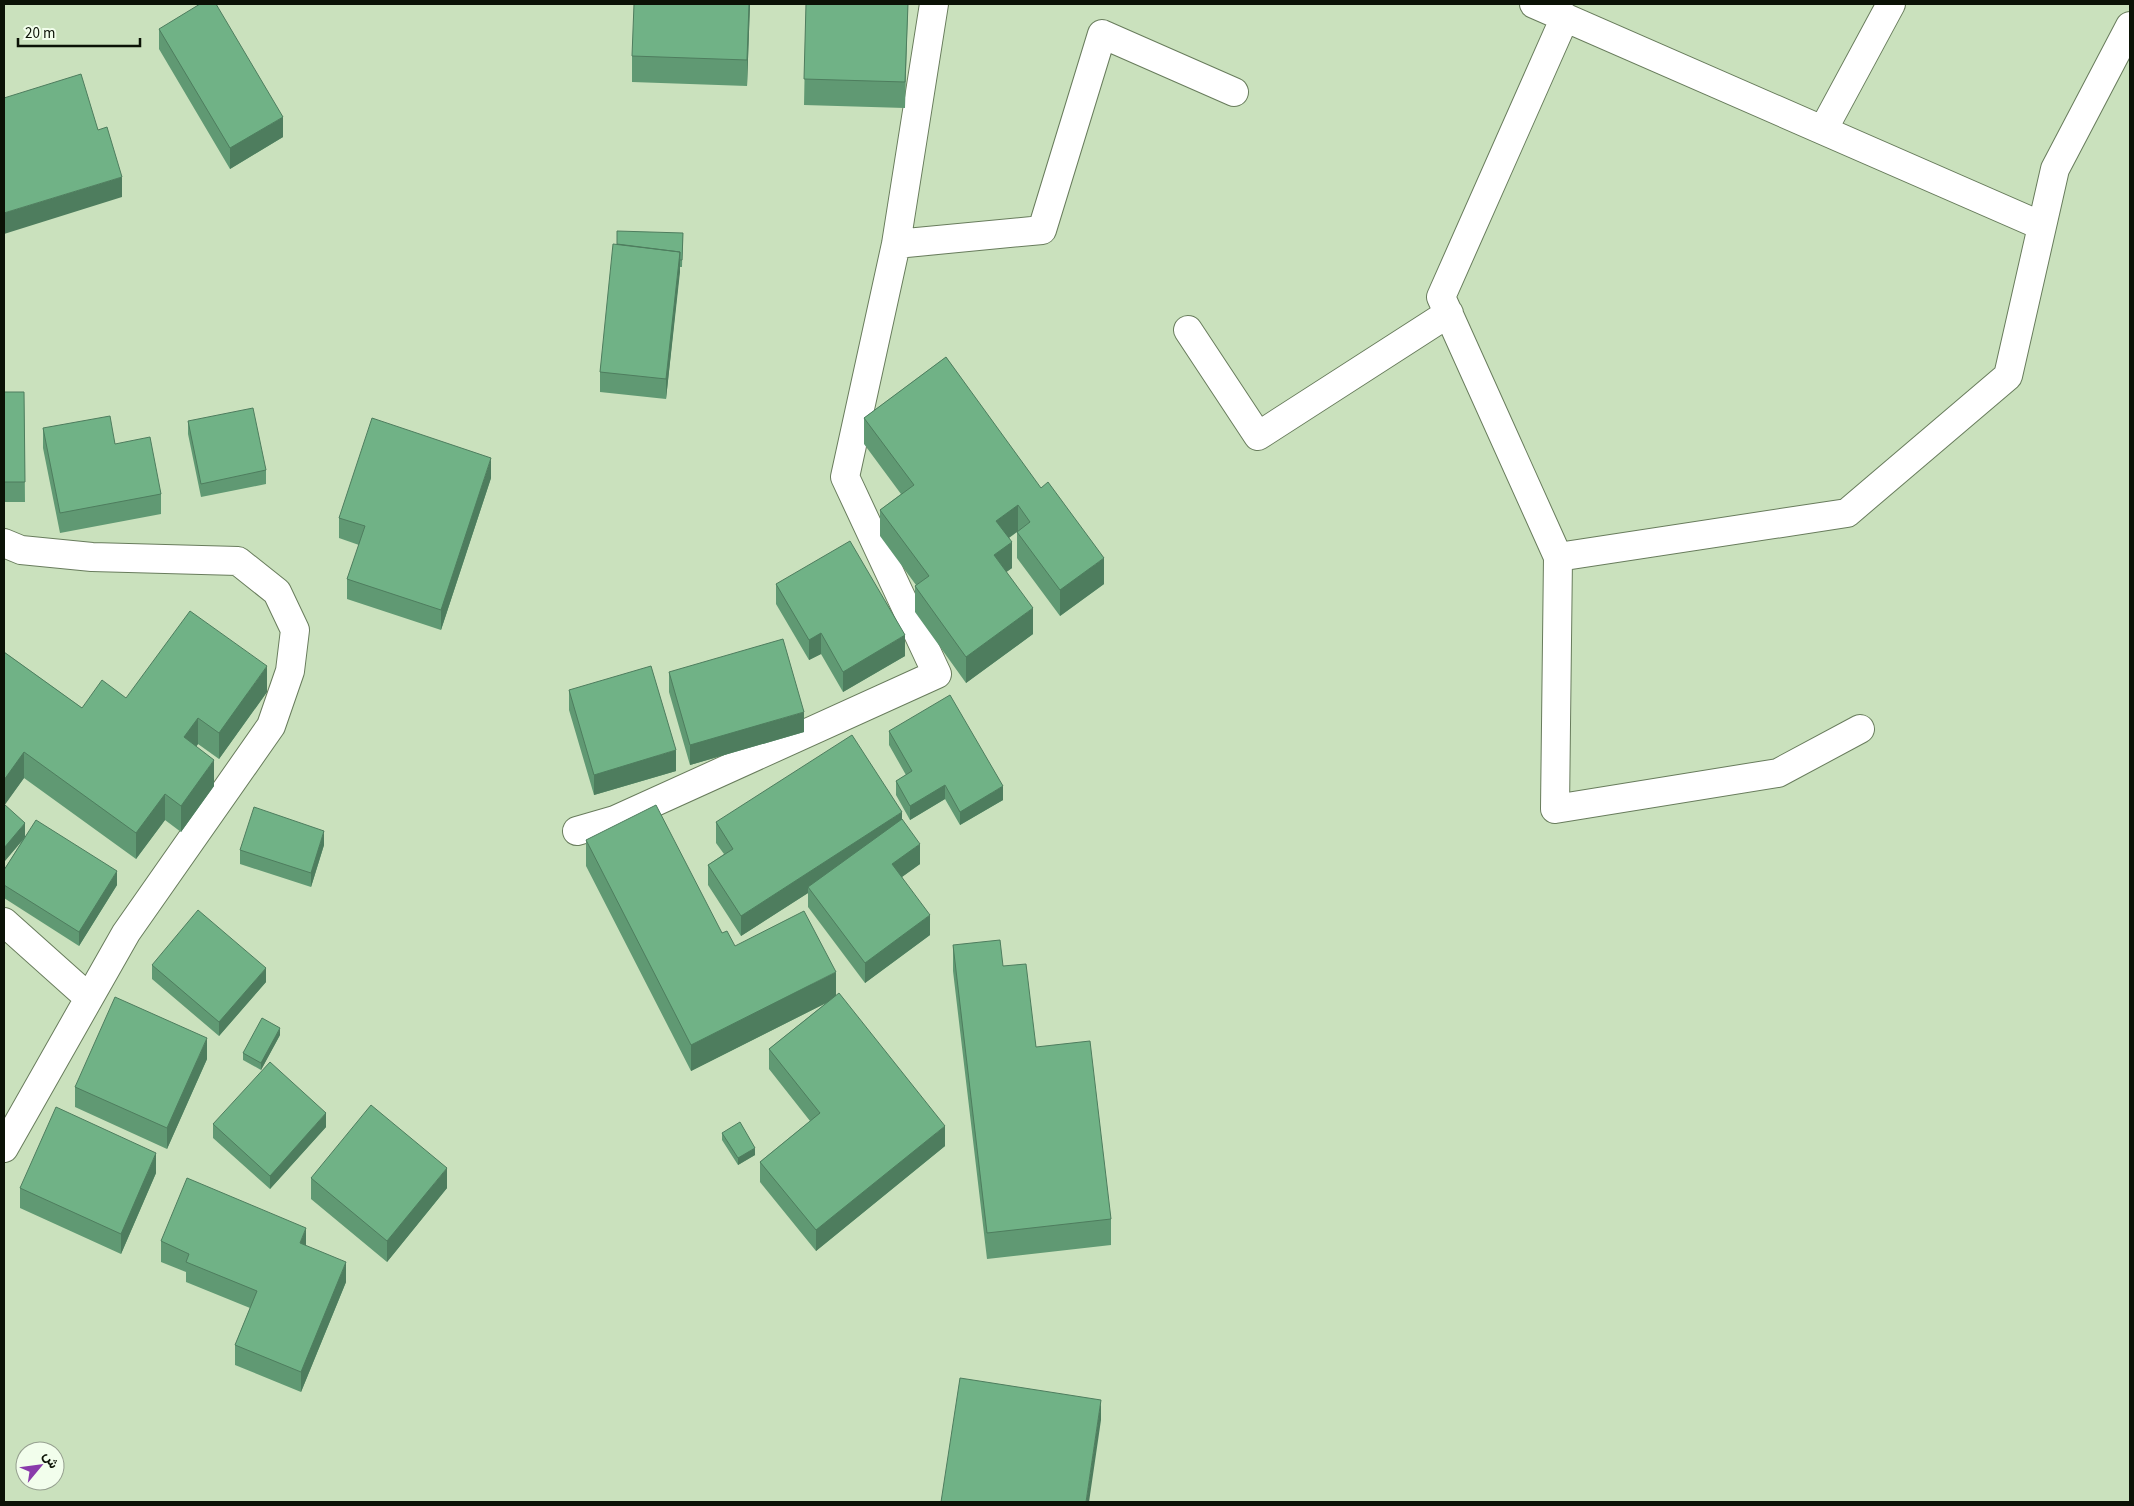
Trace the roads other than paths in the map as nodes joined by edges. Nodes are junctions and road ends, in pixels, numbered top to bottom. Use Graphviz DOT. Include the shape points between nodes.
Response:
graph roads {
  1 [pos="934,4"];
  2 [pos="1534,4"];
  3 [pos="1891,4"];
  4 [pos="1565,17"];
  5 [pos="2130,26"];
  6 [pos="1234,92"];
  7 [pos="1823,130"];
  8 [pos="2042,226"];
  9 [pos="896,244"];
  10 [pos="1449,313"];
  11 [pos="1188,330"];
  12 [pos="4,543"];
  13 [pos="1558,557"];
  14 [pos="1860,729"];
  15 [pos="577,830"];
  16 [pos="4,922"];
  17 [pos="89,998"];
  18 [pos="4,1148"];
  1 -- 9 [label="street"];
  2 -- 4 [label="street"];
  3 -- 7 [label="street"];
  4 -- 7 [label="street"];
  4 -- 10 [label="street" via="1441,297"];
  5 -- 8 [label="street" via="2055,169"];
  6 -- 9 [label="street" via="1102,34 1042,230"];
  7 -- 8 [label="street"];
  8 -- 13 [label="street" via="2008,376 1847,513"];
  9 -- 15 [label="street" via="844,477 936,674 615,820"];
  10 -- 11 [label="street" via="1258,436"];
  10 -- 13 [label="street"];
  12 -- 17 [label="street" via="21,550 92,557 238,561 277,592 295,630 290,671 271,726 126,933"];
  13 -- 14 [label="street" via="1555,810 1778,773"];
  16 -- 17 [label="street"];
  17 -- 18 [label="street"];
}
